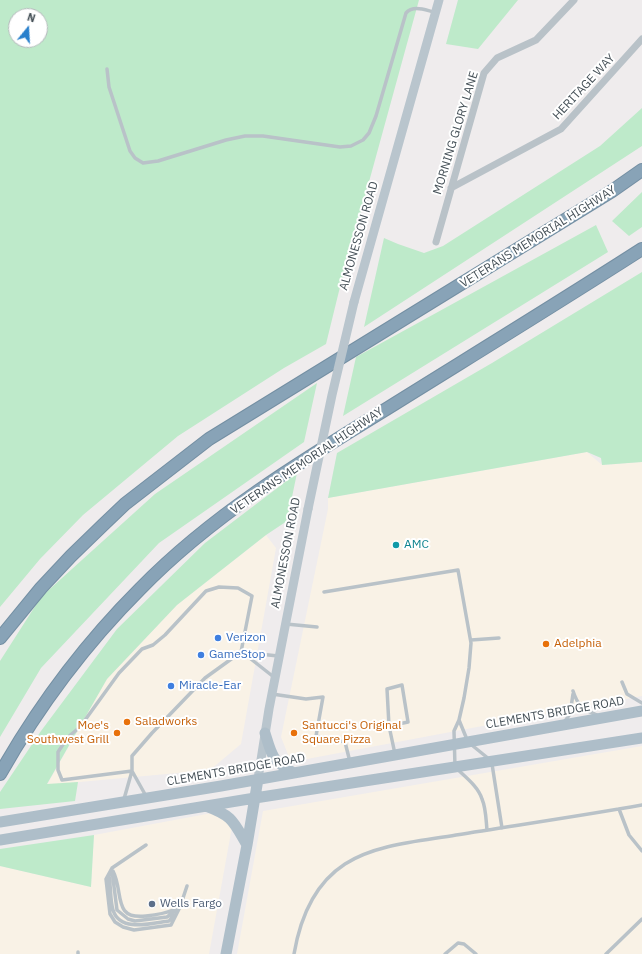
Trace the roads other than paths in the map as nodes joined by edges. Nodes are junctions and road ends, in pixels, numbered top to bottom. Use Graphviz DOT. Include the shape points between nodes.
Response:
graph roads {
  1 [pos="439,0"];
  2 [pos="574,0"];
  3 [pos="436,12"];
  4 [pos="642,40"];
  5 [pos="107,69"];
  6 [pos="642,170"];
  7 [pos="451,188"];
  8 [pos="436,242"];
  9 [pos="642,249"];
  10 [pos="324,592"];
  11 [pos="285,623"];
  12 [pos="317,627"];
  13 [pos="0,638"];
  14 [pos="499,638"];
  15 [pos="470,640"];
  16 [pos="241,652"];
  17 [pos="279,656"];
  18 [pos="275,678"];
  19 [pos="622,682"];
  20 [pos="272,694"];
  21 [pos="642,703"];
  22 [pos="642,711"];
  23 [pos="604,718"];
  24 [pos="459,720"];
  25 [pos="562,725"];
  26 [pos="389,726"];
  27 [pos="265,733"];
  28 [pos="642,738"];
  29 [pos="468,742"];
  30 [pos="455,744"];
  31 [pos="395,755"];
  32 [pos="492,761"];
  33 [pos="350,763"];
  34 [pos="456,767"];
  35 [pos="132,771"];
  36 [pos="294,773"];
  37 [pos="0,774"];
  38 [pos="258,779"];
  39 [pos="147,798"];
  40 [pos="255,798"];
  41 [pos="123,802"];
  42 [pos="642,805"];
  43 [pos="205,806"];
  44 [pos="619,809"];
  45 [pos="0,822"];
  46 [pos="502,828"];
  47 [pos="487,830"];
  48 [pos="0,840"];
  49 [pos="146,845"];
  50 [pos="247,845"];
  51 [pos="642,851"];
  52 [pos="112,868"];
  53 [pos="187,886"];
  54 [pos="180,907"];
  55 [pos="642,919"];
  56 [pos="226,954"];
  57 [pos="294,954"];
  58 [pos="445,954"];
  59 [pos="476,954"];
  60 [pos="606,954"];
  1 -- 3 [label="main road, ALMONESSON ROAD"];
  2 -- 7 [label="street, MORNING GLORY LANE" via="536,40 497,58 484,73"];
  3 -- 5 [label="lane" via="413,8 406,13 369,133 363,140 351,146 244,136 143,163 130,151 109,87"];
  3 -- 11 [label="main road, ALMONESSON ROAD, bridge" via="354,302"];
  4 -- 7 [label="street, HERITAGE WAY" via="561,129"];
  6 -- 13 [label="highway, VETERANS MEMORIAL HIGHWAY" via="587,207 209,440 125,504 41,588"];
  7 -- 8 [label="street, MORNING GLORY LANE"];
  9 -- 37 [label="highway, VETERANS MEMORIAL HIGHWAY" via="290,469 187,546 140,589 86,648 30,725"];
  10 -- 15 [label="lane" via="458,570"];
  11 -- 12 [label="lane"];
  11 -- 17 [label="main road, ALMONESSON ROAD"];
  14 -- 15 [label="lane"];
  15 -- 24 [label="lane" via="469,668"];
  16 -- 17 [label="lane"];
  16 -- 18 [label="lane"];
  16 -- 35 [label="lane" via="205,678 152,733 132,756"];
  16 -- 35 [label="lane" via="252,596 238,588 219,586 206,591 165,635 153,645 142,649 119,673 80,727 58,752 58,770 62,780"];
  17 -- 18 [label="main road, ALMONESSON ROAD"];
  18 -- 20 [label="main road, ALMONESSON ROAD"];
  19 -- 21 [label="lane" via="627,694"];
  20 -- 27 [label="main road, ALMONESSON ROAD"];
  20 -- 33 [label="lane" via="306,700 323,697 316,736 345,742"];
  22 -- 23 [label="main road, CLEMENTS BRIDGE ROAD"];
  23 -- 25 [label="main road, CLEMENTS BRIDGE ROAD"];
  23 -- 25 [label="lane" via="578,704 573,690 570,714"];
  24 -- 29 [label="lane"];
  24 -- 30 [label="lane" via="454,731"];
  25 -- 29 [label="main road, CLEMENTS BRIDGE ROAD"];
  26 -- 26 [label="lane" via="387,689 402,685 408,722"];
  26 -- 31 [label="lane"];
  27 -- 36 [label="main road" via="272,756 281,766"];
  27 -- 38 [label="main road, ALMONESSON ROAD"];
  28 -- 32 [label="main road"];
  29 -- 30 [label="main road, CLEMENTS BRIDGE ROAD"];
  29 -- 32 [label="lane"];
  30 -- 31 [label="main road, CLEMENTS BRIDGE ROAD"];
  30 -- 34 [label="lane"];
  31 -- 33 [label="main road, CLEMENTS BRIDGE ROAD"];
  32 -- 34 [label="main road"];
  32 -- 46 [label="lane"];
  33 -- 36 [label="main road, CLEMENTS BRIDGE ROAD"];
  34 -- 40 [label="main road"];
  34 -- 47 [label="lane" via="482,798"];
  35 -- 39 [label="lane"];
  35 -- 41 [label="lane"];
  36 -- 38 [label="main road, CLEMENTS BRIDGE ROAD"];
  38 -- 39 [label="main road, CLEMENTS BRIDGE ROAD"];
  38 -- 40 [label="main road, ALMONESSON ROAD"];
  39 -- 41 [label="main road, CLEMENTS BRIDGE ROAD"];
  40 -- 43 [label="main road"];
  40 -- 50 [label="main road, ALMONESSON ROAD"];
  41 -- 45 [label="main road, CLEMENTS BRIDGE ROAD"];
  42 -- 44 [label="lane"];
  43 -- 48 [label="main road"];
  43 -- 50 [label="main road" via="222,812 233,821"];
  44 -- 46 [label="lane"];
  44 -- 51 [label="lane" via="629,835"];
  46 -- 47 [label="lane"];
  47 -- 57 [label="lane" via="384,848 345,864 328,879 313,898 302,922"];
  49 -- 52 [label="lane"];
  50 -- 56 [label="main road, ALMONESSON ROAD"];
  52 -- 54 [label="lane" via="117,878 122,908 126,913 136,917 166,914"];
  52 -- 54 [label="lane" via="110,876 113,910 124,923 133,925 169,921"];
  53 -- 54 [label="lane"];
  55 -- 60 [label="lane"];
  58 -- 59 [label="lane" via="458,943 464,944"];
}
